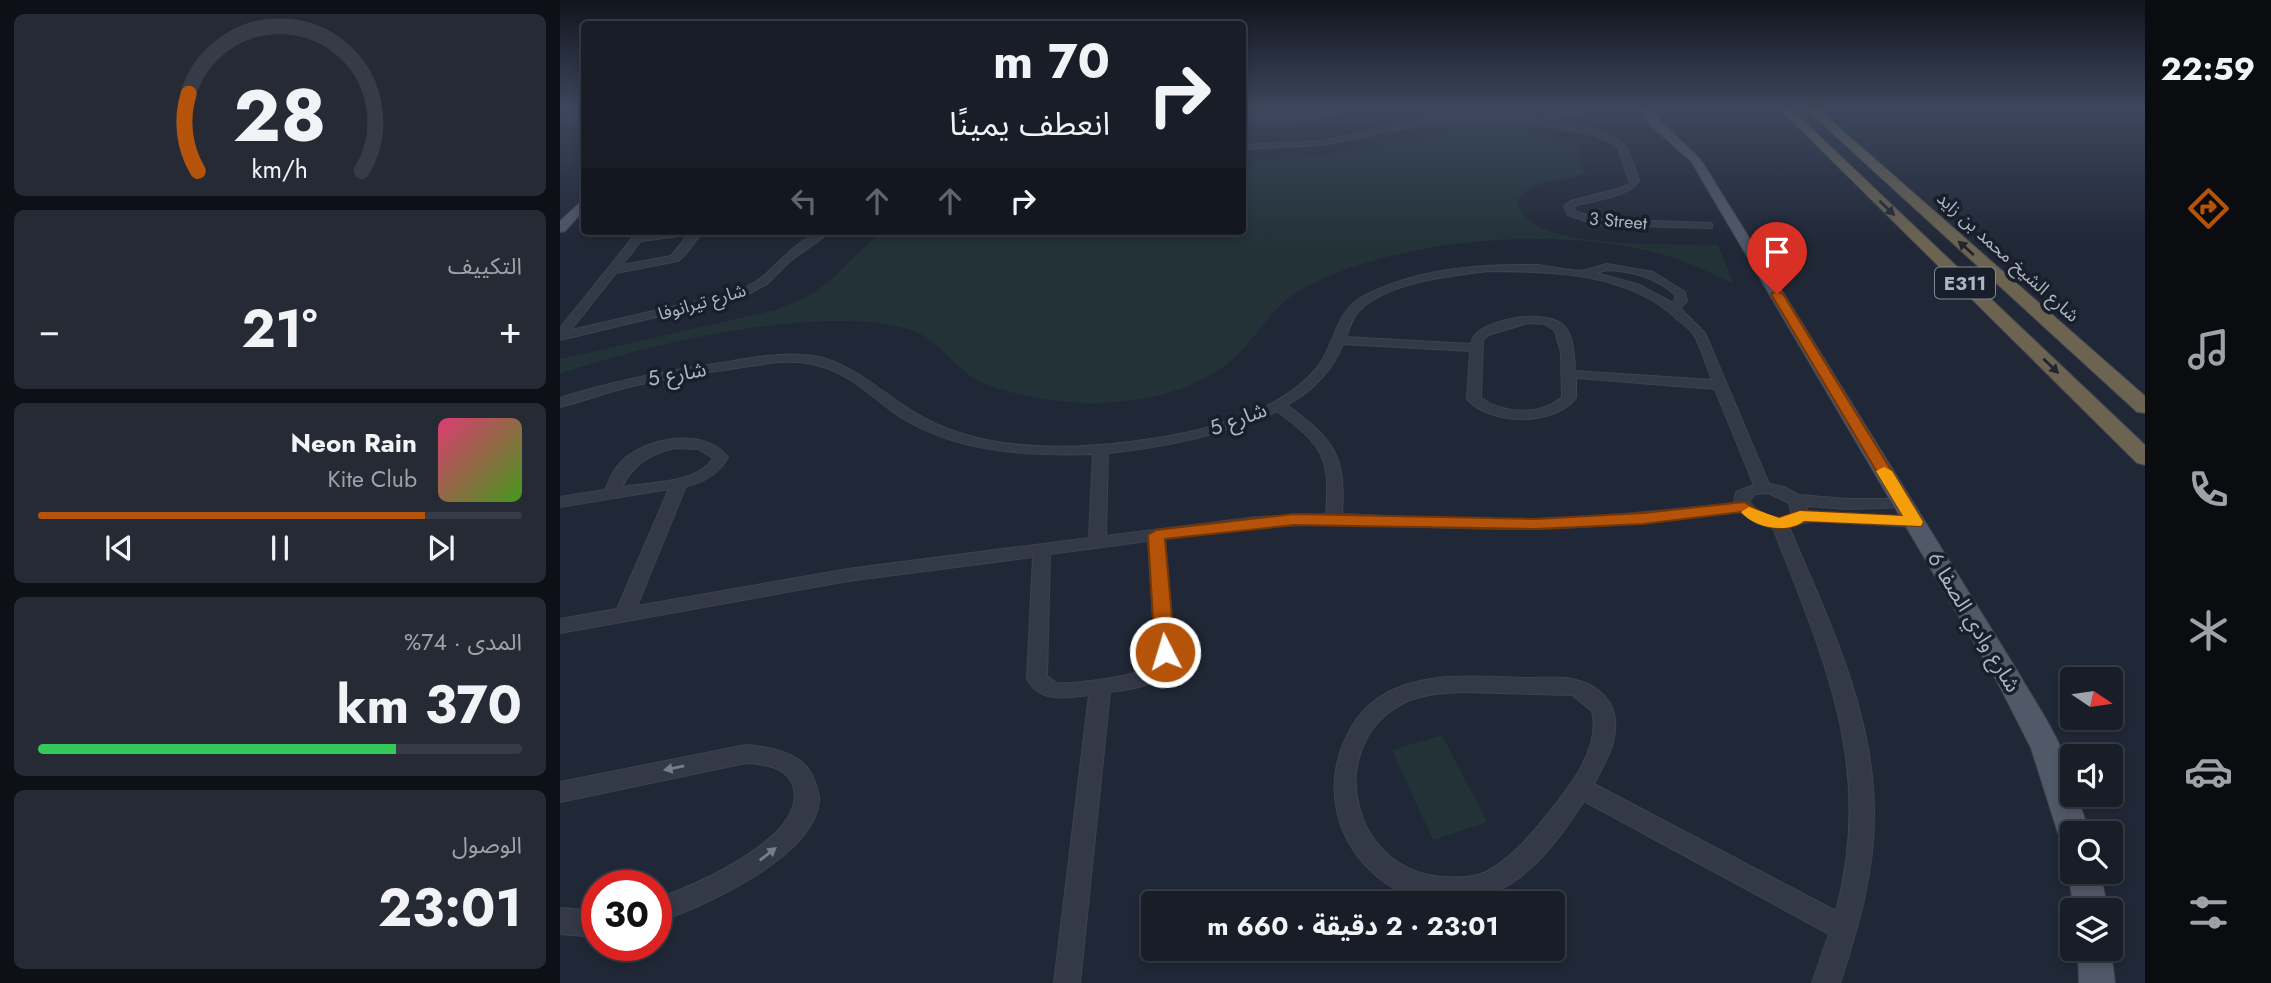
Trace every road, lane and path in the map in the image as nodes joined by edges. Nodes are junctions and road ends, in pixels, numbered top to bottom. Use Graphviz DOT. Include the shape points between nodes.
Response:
graph roads {
  1 [pos="1624,155"];
  2 [pos="1692,155"];
  3 [pos="1832,155"];
  4 [pos="1862,155"];
  5 [pos="581,207"];
  6 [pos="1709,226"];
  7 [pos="560,228"];
  8 [pos="639,235"];
  9 [pos="693,235"];
  10 [pos="821,235"];
  11 [pos="612,270"];
  12 [pos="560,336"];
  13 [pos="1338,341"];
  14 [pos="1476,348"];
  15 [pos="1569,374"];
  16 [pos="1721,385"];
  17 [pos="560,403"];
  18 [pos="1278,405"];
  19 [pos="2145,407"];
  20 [pos="1101,450"];
  21 [pos="2145,457"];
  22 [pos="679,483"];
  23 [pos="1763,488"];
  24 [pos="611,493"];
  25 [pos="560,502"];
  26 [pos="1904,504"];
  27 [pos="1872,505"];
  28 [pos="1744,507"];
  29 [pos="1831,510"];
  30 [pos="1791,513"];
  31 [pos="1334,519"];
  32 [pos="1881,521"];
  33 [pos="1915,522"];
  34 [pos="1156,535"];
  35 [pos="1097,542"];
  36 [pos="1042,549"];
  37 [pos="625,613"];
  38 [pos="560,626"];
  39 [pos="1100,687"];
  40 [pos="1580,787"];
  41 [pos="560,792"];
  42 [pos="2070,821"];
  43 [pos="672,905"];
  44 [pos="560,921"];
  45 [pos="581,923"];
  46 [pos="1845,929"];
  47 [pos="2096,961"];
  48 [pos="1067,983"];
  49 [pos="1826,983"];
  50 [pos="2097,983"];
  1 -- 6 [label="street, 3 Street" via="1634,184 1574,203 1569,206 1571,213 1597,222"];
  2 -- 26 [label="main road, شارع وادي الصفا 6"];
  3 -- 21 [label="highway, E311, one-way"];
  19 -- 4 [label="highway, شارع الشيخ محمد بن زايد / E311, one-way"];
  5 -- 7 [label="main road"];
  8 -- 11 [label="street, شارع تيرانوفا"];
  9 -- 11 [label="street" via="674,259"];
  10 -- 12 [label="street, شارع تيرانوفا" via="740,294"];
  11 -- 12 [label="street, شارع تيرانوفا"];
  13 -- 14 [label="street"];
  13 -- 16 [label="street, شارع 5" via="1348,315 1395,287 1498,266 1542,268 1587,274 1634,288 1674,307 1699,332"];
  13 -- 18 [label="street, شارع 5" via="1312,381"];
  14 -- 15 [label="street" via="1484,332 1523,320 1544,321 1562,333"];
  14 -- 15 [label="street" via="1475,399 1489,410 1512,414 1560,407 1569,398"];
  15 -- 16 [label="street"];
  16 -- 23 [label="street, شارع 5"];
  17 -- 20 [label="street, شارع 5" via="652,378 802,359 834,365 923,424 952,435 1011,447"];
  18 -- 20 [label="street, شارع 5" via="1211,430"];
  18 -- 31 [label="street" via="1314,432 1331,453 1337,478"];
  20 -- 35 [label="street"];
  22 -- 24 [label="street"];
  22 -- 24 [label="street" via="714,469 721,457 689,444 649,451 629,463"];
  22 -- 37 [label="street"];
  23 -- 28 [label="street" via="1746,491"];
  23 -- 30 [label="street" via="1786,494"];
  24 -- 25 [label="street"];
  26 -- 27 [label="street"];
  26 -- 33 [label="main road, شارع وادي الصفا 6"];
  27 -- 29 [label="street" via="1844,500"];
  27 -- 32 [label="street"];
  28 -- 30 [label="street" via="1762,519"];
  28 -- 31 [label="street" via="1549,524"];
  29 -- 30 [label="street"];
  29 -- 32 [label="street"];
  30 -- 46 [label="street" via="1858,744 1861,852"];
  31 -- 34 [label="street" via="1256,522"];
  32 -- 33 [label="street"];
  33 -- 42 [label="main road, شارع وادي الصفا 6" via="2015,690 2045,748"];
  34 -- 35 [label="street"];
  34 -- 39 [label="street" via="1163,662 1146,678"];
  35 -- 36 [label="street"];
  36 -- 37 [label="street" via="848,575"];
  36 -- 39 [label="street" via="1037,679 1051,690"];
  37 -- 38 [label="street"];
  39 -- 48 [label="street"];
  40 -- 40 [label="street" via="1604,734 1604,712 1587,692 1558,684 1464,684 1410,692 1370,718 1352,748 1343,782 1357,836 1373,861 1399,878 1429,889 1462,890 1491,882 1516,866 1562,816"];
  40 -- 46 [label="street"];
  43 -- 41 [label="street, one-way" via="752,865 786,839 804,809 805,783 799,774 772,756 746,754"];
  44 -- 45 [label="street"];
  46 -- 49 [label="street"];
  47 -- 50 [label="main road"];
}
